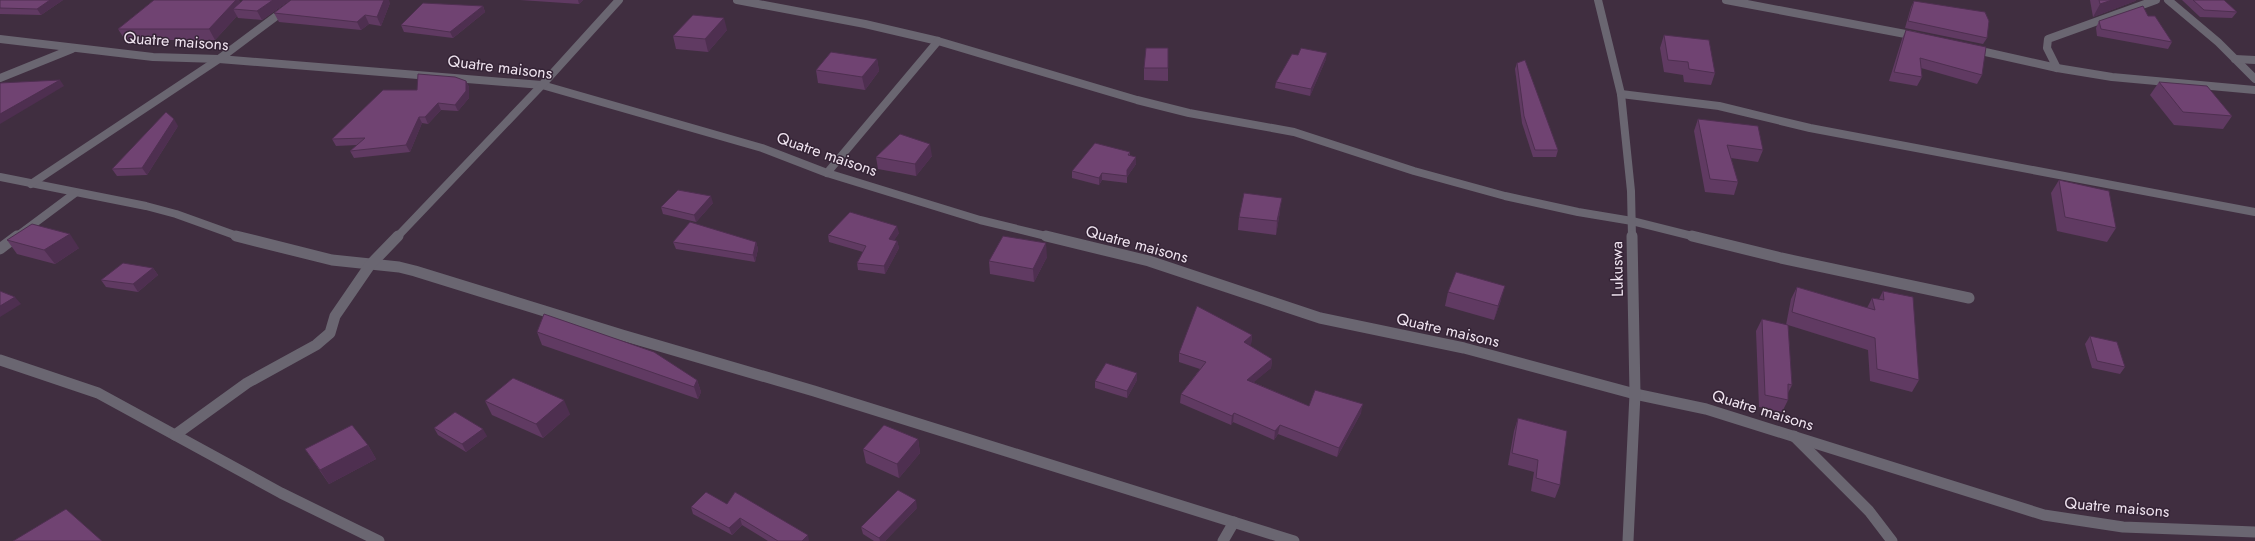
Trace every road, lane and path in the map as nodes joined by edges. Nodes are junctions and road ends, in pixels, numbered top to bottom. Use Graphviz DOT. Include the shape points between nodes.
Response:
graph roads {
  1 [pos="298,0"];
  2 [pos="619,0"];
  3 [pos="736,0"];
  4 [pos="1598,0"];
  5 [pos="1726,0"];
  6 [pos="2156,0"];
  7 [pos="2168,0"];
  8 [pos="1925,38"];
  9 [pos="0,39"];
  10 [pos="938,41"];
  11 [pos="1965,47"];
  12 [pos="73,49"];
  13 [pos="2235,59"];
  14 [pos="218,60"];
  15 [pos="2255,60"];
  16 [pos="2057,68"];
  17 [pos="0,78"];
  18 [pos="2255,79"];
  19 [pos="542,85"];
  20 [pos="2255,90"];
  21 [pos="1621,94"];
  22 [pos="827,173"];
  23 [pos="0,177"];
  24 [pos="31,184"];
  25 [pos="76,193"];
  26 [pos="2255,212"];
  27 [pos="1632,221"];
  28 [pos="0,249"];
  29 [pos="370,265"];
  30 [pos="1969,298"];
  31 [pos="0,360"];
  32 [pos="1635,394"];
  33 [pos="175,435"];
  34 [pos="1794,435"];
  35 [pos="1234,522"];
  36 [pos="2255,532"];
  37 [pos="379,541"];
  38 [pos="1223,541"];
  39 [pos="1294,541"];
  40 [pos="1628,541"];
  41 [pos="1892,541"];
  1 -- 14 [label="street"];
  2 -- 19 [label="street"];
  3 -- 10 [label="street" via="865,24"];
  4 -- 21 [label="street, Lukuswa"];
  5 -- 8 [label="street"];
  6 -- 16 [label="street" via="2048,38 2048,48"];
  7 -- 13 [label="street"];
  9 -- 12 [label="street, Quatre maisons"];
  10 -- 22 [label="street"];
  10 -- 27 [label="street" via="1189,114 1314,137 1414,171 1505,196"];
  11 -- 16 [label="street"];
  12 -- 14 [label="street, Quatre maisons"];
  12 -- 17 [label="street"];
  13 -- 15 [label="street"];
  13 -- 18 [label="street"];
  14 -- 19 [label="street, Quatre maisons"];
  14 -- 24 [label="street"];
  16 -- 20 [label="street" via="2112,77"];
  19 -- 22 [label="street, Quatre maisons" via="762,148"];
  19 -- 29 [label="street"];
  21 -- 26 [label="street" via="1719,106 1810,128"];
  21 -- 27 [label="street, Lukuswa"];
  22 -- 32 [label="street, Quatre maisons" via="980,220 1149,261 1320,318 1464,348"];
  23 -- 24 [label="street"];
  24 -- 25 [label="street"];
  25 -- 28 [label="street"];
  25 -- 29 [label="street" via="169,212 232,235 332,260"];
  27 -- 30 [label="street" via="1781,258"];
  27 -- 32 [label="street, Lukuswa"];
  29 -- 33 [label="street" via="335,316 330,332 316,345 247,384"];
  29 -- 35 [label="street" via="415,271 822,393"];
  31 -- 33 [label="street" via="98,393"];
  32 -- 34 [label="street, Quatre maisons" via="1706,409"];
  32 -- 40 [label="street, Lukuswa"];
  33 -- 37 [label="street" via="281,493"];
  34 -- 36 [label="street, Quatre maisons" via="2006,505 2076,523"];
  34 -- 41 [label="street" via="1869,511"];
  35 -- 38 [label="street"];
  35 -- 39 [label="street"];
}
